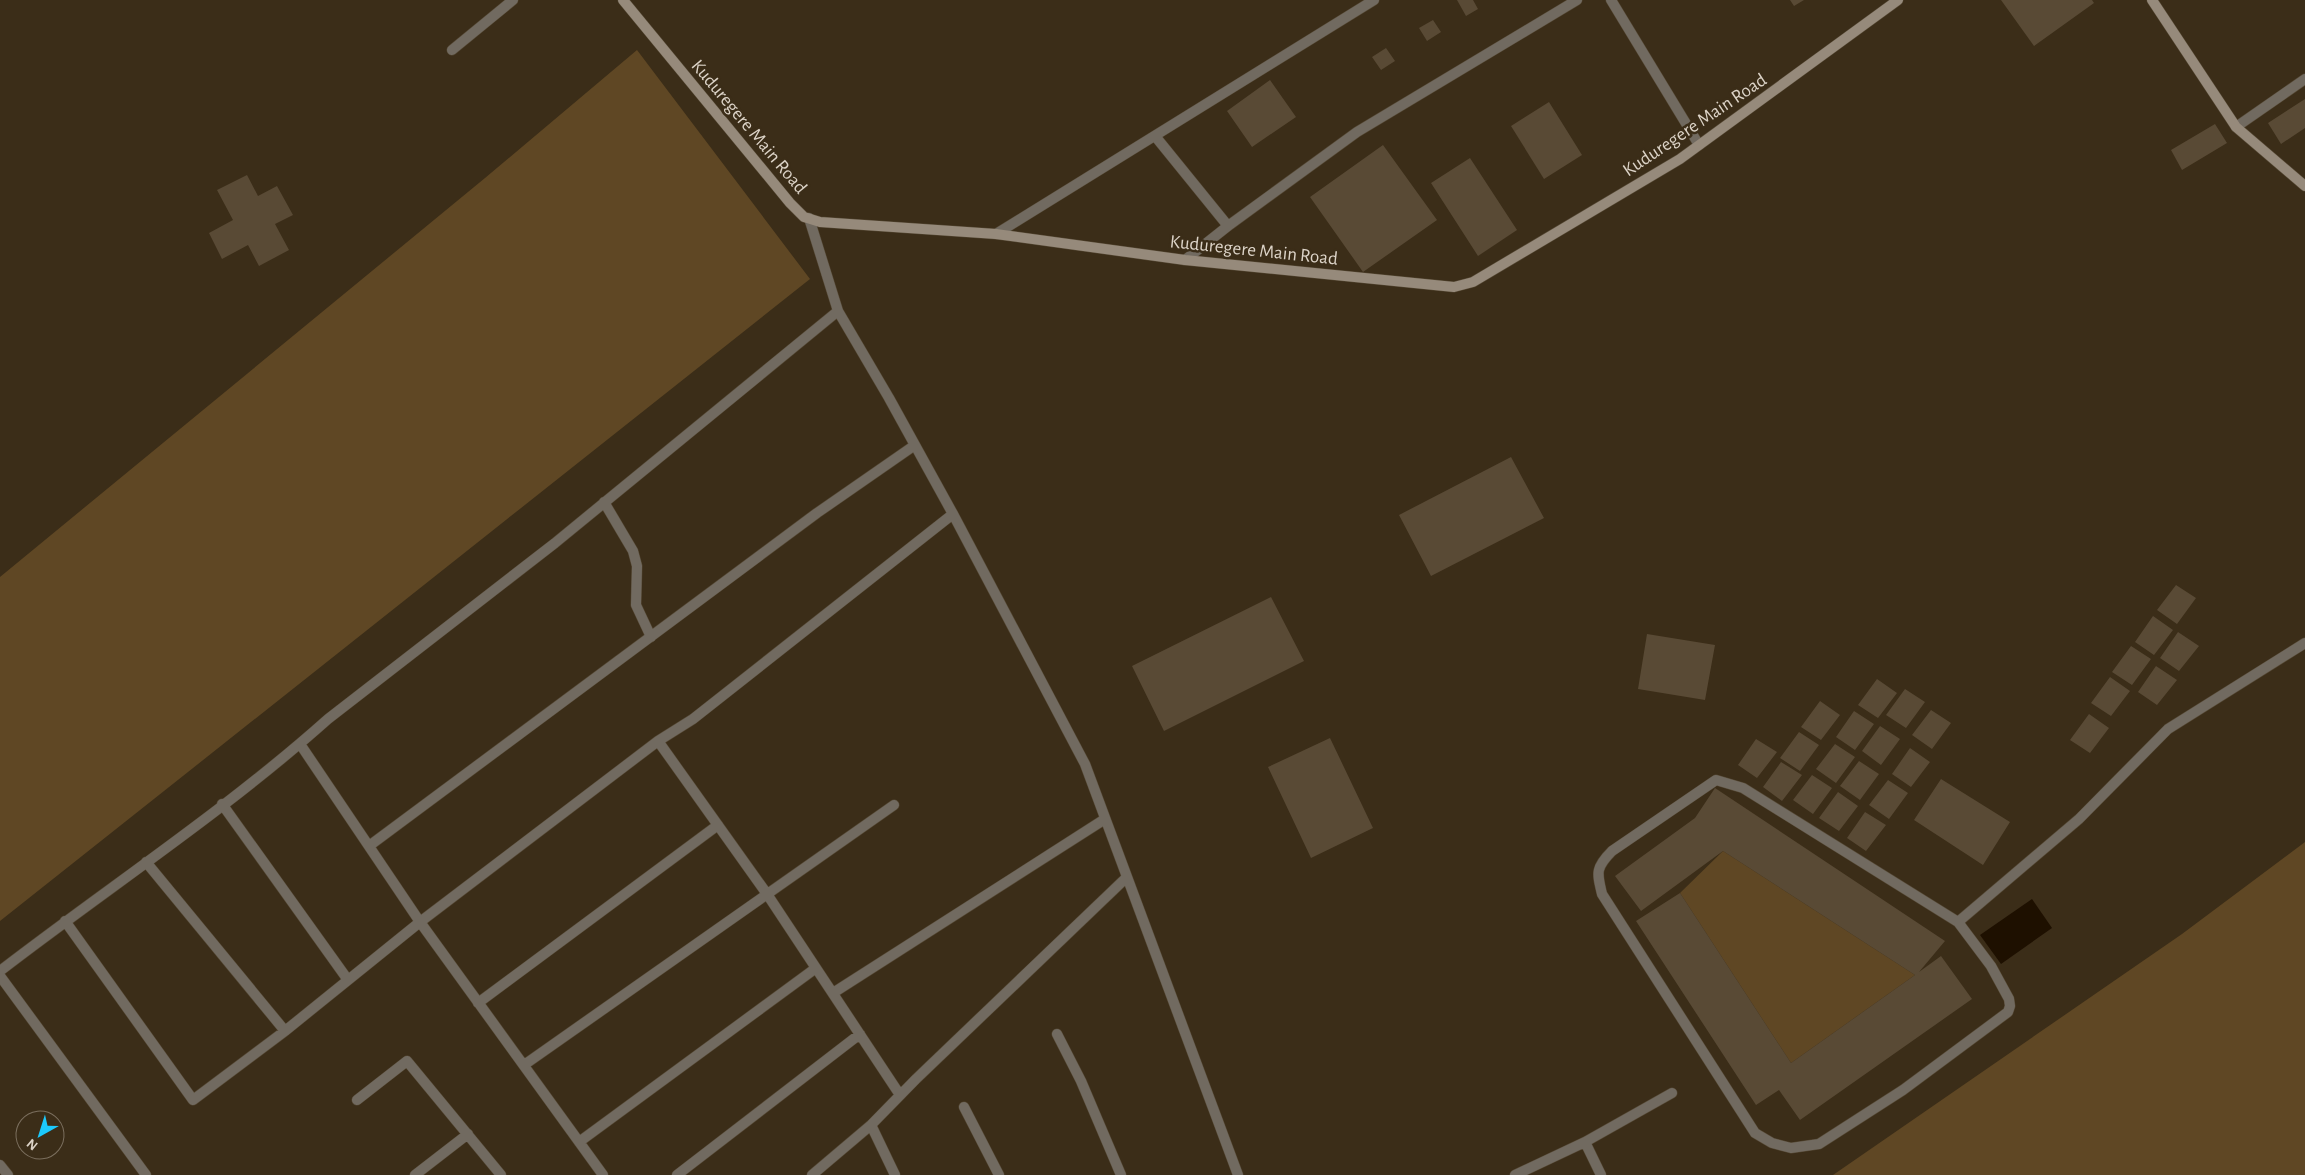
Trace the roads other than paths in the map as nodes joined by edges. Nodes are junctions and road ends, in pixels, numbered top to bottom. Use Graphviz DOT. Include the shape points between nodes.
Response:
graph roads {
  1 [pos="513,0"];
  2 [pos="623,0"];
  3 [pos="1374,0"];
  4 [pos="1577,0"];
  5 [pos="1611,0"];
  6 [pos="1898,0"];
  7 [pos="2152,0"];
  8 [pos="452,50"];
  9 [pos="2305,79"];
  10 [pos="2236,127"];
  11 [pos="1155,136"];
  12 [pos="1699,145"];
  13 [pos="2305,186"];
  14 [pos="809,218"];
  15 [pos="1228,226"];
  16 [pos="996,234"];
  17 [pos="1185,260"];
  18 [pos="838,311"];
  19 [pos="915,445"];
  20 [pos="604,502"];
  21 [pos="953,514"];
  22 [pos="651,637"];
  23 [pos="2305,643"];
  24 [pos="658,741"];
  25 [pos="300,744"];
  26 [pos="222,804"];
  27 [pos="894,805"];
  28 [pos="1105,818"];
  29 [pos="718,825"];
  30 [pos="368,846"];
  31 [pos="146,862"];
  32 [pos="1127,877"];
  33 [pos="767,894"];
  34 [pos="65,921"];
  35 [pos="420,922"];
  36 [pos="1958,922"];
  37 [pos="816,968"];
  38 [pos="0,971"];
  39 [pos="0,976"];
  40 [pos="348,980"];
  41 [pos="833,993"];
  42 [pos="478,1002"];
  43 [pos="285,1031"];
  44 [pos="860,1034"];
  45 [pos="1057,1034"];
  46 [pos="524,1065"];
  47 [pos="1672,1094"];
  48 [pos="900,1095"];
  49 [pos="357,1100"];
  50 [pos="964,1107"];
  51 [pos="871,1125"];
  52 [pos="468,1134"];
  53 [pos="579,1142"];
  54 [pos="1585,1142"];
  55 [pos="0,1164"];
  56 [pos="8,1175"];
  57 [pos="146,1175"];
  58 [pos="415,1175"];
  59 [pos="501,1175"];
  60 [pos="603,1175"];
  61 [pos="676,1175"];
  62 [pos="812,1175"];
  63 [pos="895,1175"];
  64 [pos="999,1175"];
  65 [pos="1121,1175"];
  66 [pos="1238,1175"];
  67 [pos="1515,1175"];
  68 [pos="1601,1175"];
  1 -- 8 [label="street"];
  2 -- 14 [label="street, Kuduregere Main Road" via="790,203"];
  3 -- 11 [label="street"];
  4 -- 15 [label="street" via="1357,132"];
  5 -- 12 [label="street"];
  6 -- 12 [label="street, Kuduregere Main Road"];
  7 -- 10 [label="street"];
  9 -- 10 [label="street"];
  10 -- 13 [label="street"];
  11 -- 15 [label="street"];
  11 -- 16 [label="street"];
  12 -- 17 [label="street, Kuduregere Main Road" via="1473,282 1454,287"];
  14 -- 16 [label="street, Kuduregere Main Road" via="820,222"];
  14 -- 18 [label="street"];
  15 -- 17 [label="street"];
  16 -- 17 [label="street, Kuduregere Main Road"];
  18 -- 19 [label="street"];
  18 -- 20 [label="street"];
  19 -- 21 [label="street"];
  19 -- 22 [label="street" via="817,513"];
  20 -- 22 [label="street" via="633,552 637,566 636,604"];
  20 -- 25 [label="street"];
  21 -- 24 [label="street" via="693,719"];
  21 -- 28 [label="street" via="1084,764"];
  22 -- 30 [label="street"];
  23 -- 36 [label="street" via="2168,729 2079,819"];
  24 -- 29 [label="street"];
  24 -- 35 [label="street"];
  25 -- 26 [label="street"];
  25 -- 30 [label="street"];
  26 -- 31 [label="street"];
  26 -- 40 [label="street"];
  27 -- 33 [label="street"];
  28 -- 32 [label="street"];
  28 -- 41 [label="street"];
  29 -- 33 [label="street"];
  29 -- 42 [label="street"];
  30 -- 35 [label="street"];
  31 -- 34 [label="street"];
  31 -- 43 [label="street"];
  32 -- 48 [label="street"];
  32 -- 66 [label="street"];
  33 -- 37 [label="street"];
  33 -- 46 [label="street"];
  34 -- 38 [label="street"];
  34 -- 43 [label="street" via="193,1100"];
  35 -- 40 [label="street"];
  35 -- 42 [label="street"];
  36 -- 36 [label="street" via="2009,999 2008,1012 1848,1127 1819,1144 1791,1148 1772,1143 1755,1133 1602,894 1597,872 1602,860 1612,851 1716,780 1743,788"];
  37 -- 41 [label="street"];
  37 -- 53 [label="street"];
  39 -- 57 [label="street"];
  40 -- 43 [label="street"];
  41 -- 44 [label="street"];
  42 -- 46 [label="street"];
  44 -- 48 [label="street"];
  44 -- 61 [label="street"];
  45 -- 65 [label="street"];
  46 -- 53 [label="street"];
  47 -- 54 [label="street"];
  48 -- 51 [label="street"];
  49 -- 52 [label="street" via="407,1061"];
  50 -- 64 [label="street"];
  51 -- 62 [label="street"];
  51 -- 63 [label="street"];
  52 -- 58 [label="street"];
  52 -- 59 [label="street"];
  53 -- 60 [label="street"];
  54 -- 67 [label="street"];
  54 -- 68 [label="street"];
  55 -- 56 [label="street"];
}
